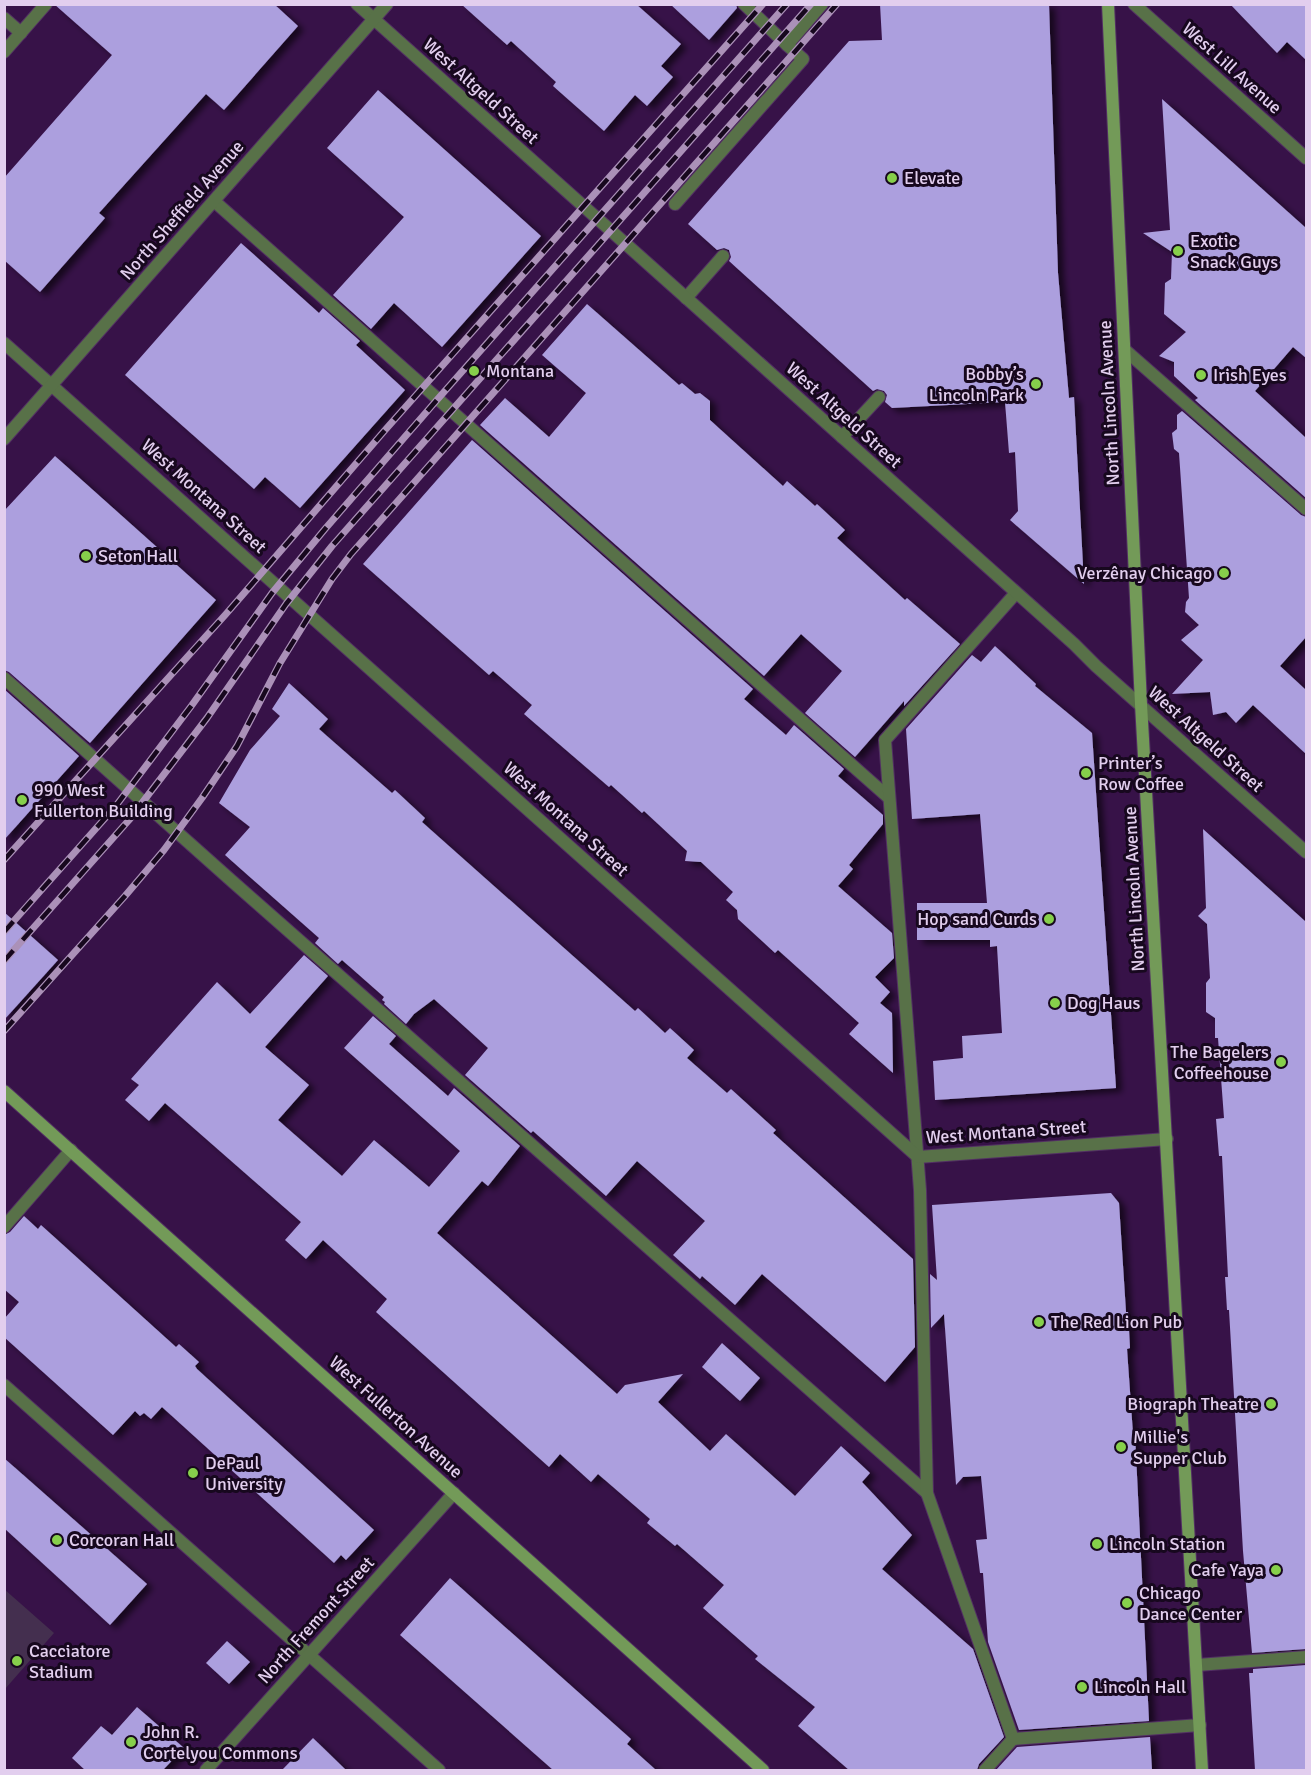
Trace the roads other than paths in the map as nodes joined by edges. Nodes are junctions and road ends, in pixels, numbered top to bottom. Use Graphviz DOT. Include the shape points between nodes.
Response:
graph roads {
  1 [pos="46,4"];
  2 [pos="357,4"];
  3 [pos="387,4"];
  4 [pos="744,4"];
  5 [pos="822,4"];
  6 [pos="1108,4"];
  7 [pos="1134,4"];
  8 [pos="4,18"];
  9 [pos="374,19"];
  10 [pos="21,33"];
  11 [pos="787,45"];
  12 [pos="4,52"];
  13 [pos="1306,158"];
  14 [pos="214,201"];
  15 [pos="675,204"];
  16 [pos="723,256"];
  17 [pos="686,298"];
  18 [pos="4,343"];
  19 [pos="1125,350"];
  20 [pos="52,385"];
  21 [pos="879,397"];
  22 [pos="842,437"];
  23 [pos="4,439"];
  24 [pos="1306,509"];
  25 [pos="1016,592"];
  26 [pos="4,678"];
  27 [pos="1141,704"];
  28 [pos="888,797"];
  29 [pos="1306,852"];
  30 [pos="4,1091"];
  31 [pos="1167,1138"];
  32 [pos="71,1150"];
  33 [pos="918,1157"];
  34 [pos="4,1227"];
  35 [pos="4,1385"];
  36 [pos="454,1493"];
  37 [pos="927,1493"];
  38 [pos="309,1655"];
  39 [pos="1306,1657"];
  40 [pos="1197,1665"];
  41 [pos="1200,1725"];
  42 [pos="1013,1739"];
  43 [pos="206,1770"];
  44 [pos="439,1770"];
  45 [pos="763,1770"];
  46 [pos="985,1770"];
  47 [pos="1202,1770"];
  1 -- 10 [label="street"];
  2 -- 9 [label="street, West Altgeld Street"];
  3 -- 9 [label="street, North Sheffield Avenue"];
  4 -- 11 [label="street"];
  5 -- 11 [label="street"];
  6 -- 19 [label="main road, North Lincoln Avenue"];
  7 -- 13 [label="street, West Lill Avenue"];
  8 -- 10 [label="street"];
  9 -- 14 [label="street, North Sheffield Avenue"];
  9 -- 17 [label="street, West Altgeld Street"];
  10 -- 12 [label="street"];
  11 -- 15 [label="street" via="803,59"];
  14 -- 20 [label="street, North Sheffield Avenue"];
  14 -- 28 [label="street"];
  16 -- 17 [label="street"];
  17 -- 22 [label="street, West Altgeld Street"];
  18 -- 20 [label="street, West Montana Street"];
  19 -- 24 [label="street"];
  19 -- 27 [label="main road, North Lincoln Avenue"];
  20 -- 23 [label="street, North Sheffield Avenue"];
  20 -- 33 [label="street, West Montana Street"];
  21 -- 22 [label="street"];
  22 -- 25 [label="street, West Altgeld Street"];
  25 -- 27 [label="street, West Altgeld Street"];
  25 -- 28 [label="street" via="885,740"];
  26 -- 37 [label="street"];
  27 -- 29 [label="street, West Altgeld Street"];
  27 -- 31 [label="main road, North Lincoln Avenue"];
  28 -- 33 [label="street"];
  30 -- 32 [label="main road, West Fullerton Avenue"];
  31 -- 33 [label="street, West Montana Street"];
  31 -- 40 [label="main road, North Lincoln Avenue"];
  32 -- 34 [label="street"];
  32 -- 36 [label="main road, West Fullerton Avenue"];
  33 -- 37 [label="street"];
  35 -- 38 [label="street"];
  36 -- 38 [label="street, North Fremont Street"];
  36 -- 45 [label="main road, West Fullerton Avenue"];
  37 -- 42 [label="street"];
  38 -- 43 [label="street, North Fremont Street"];
  38 -- 44 [label="street"];
  39 -- 40 [label="street"];
  40 -- 41 [label="main road, North Lincoln Avenue"];
  41 -- 42 [label="street"];
  41 -- 47 [label="main road, North Lincoln Avenue"];
  42 -- 46 [label="street"];
}
